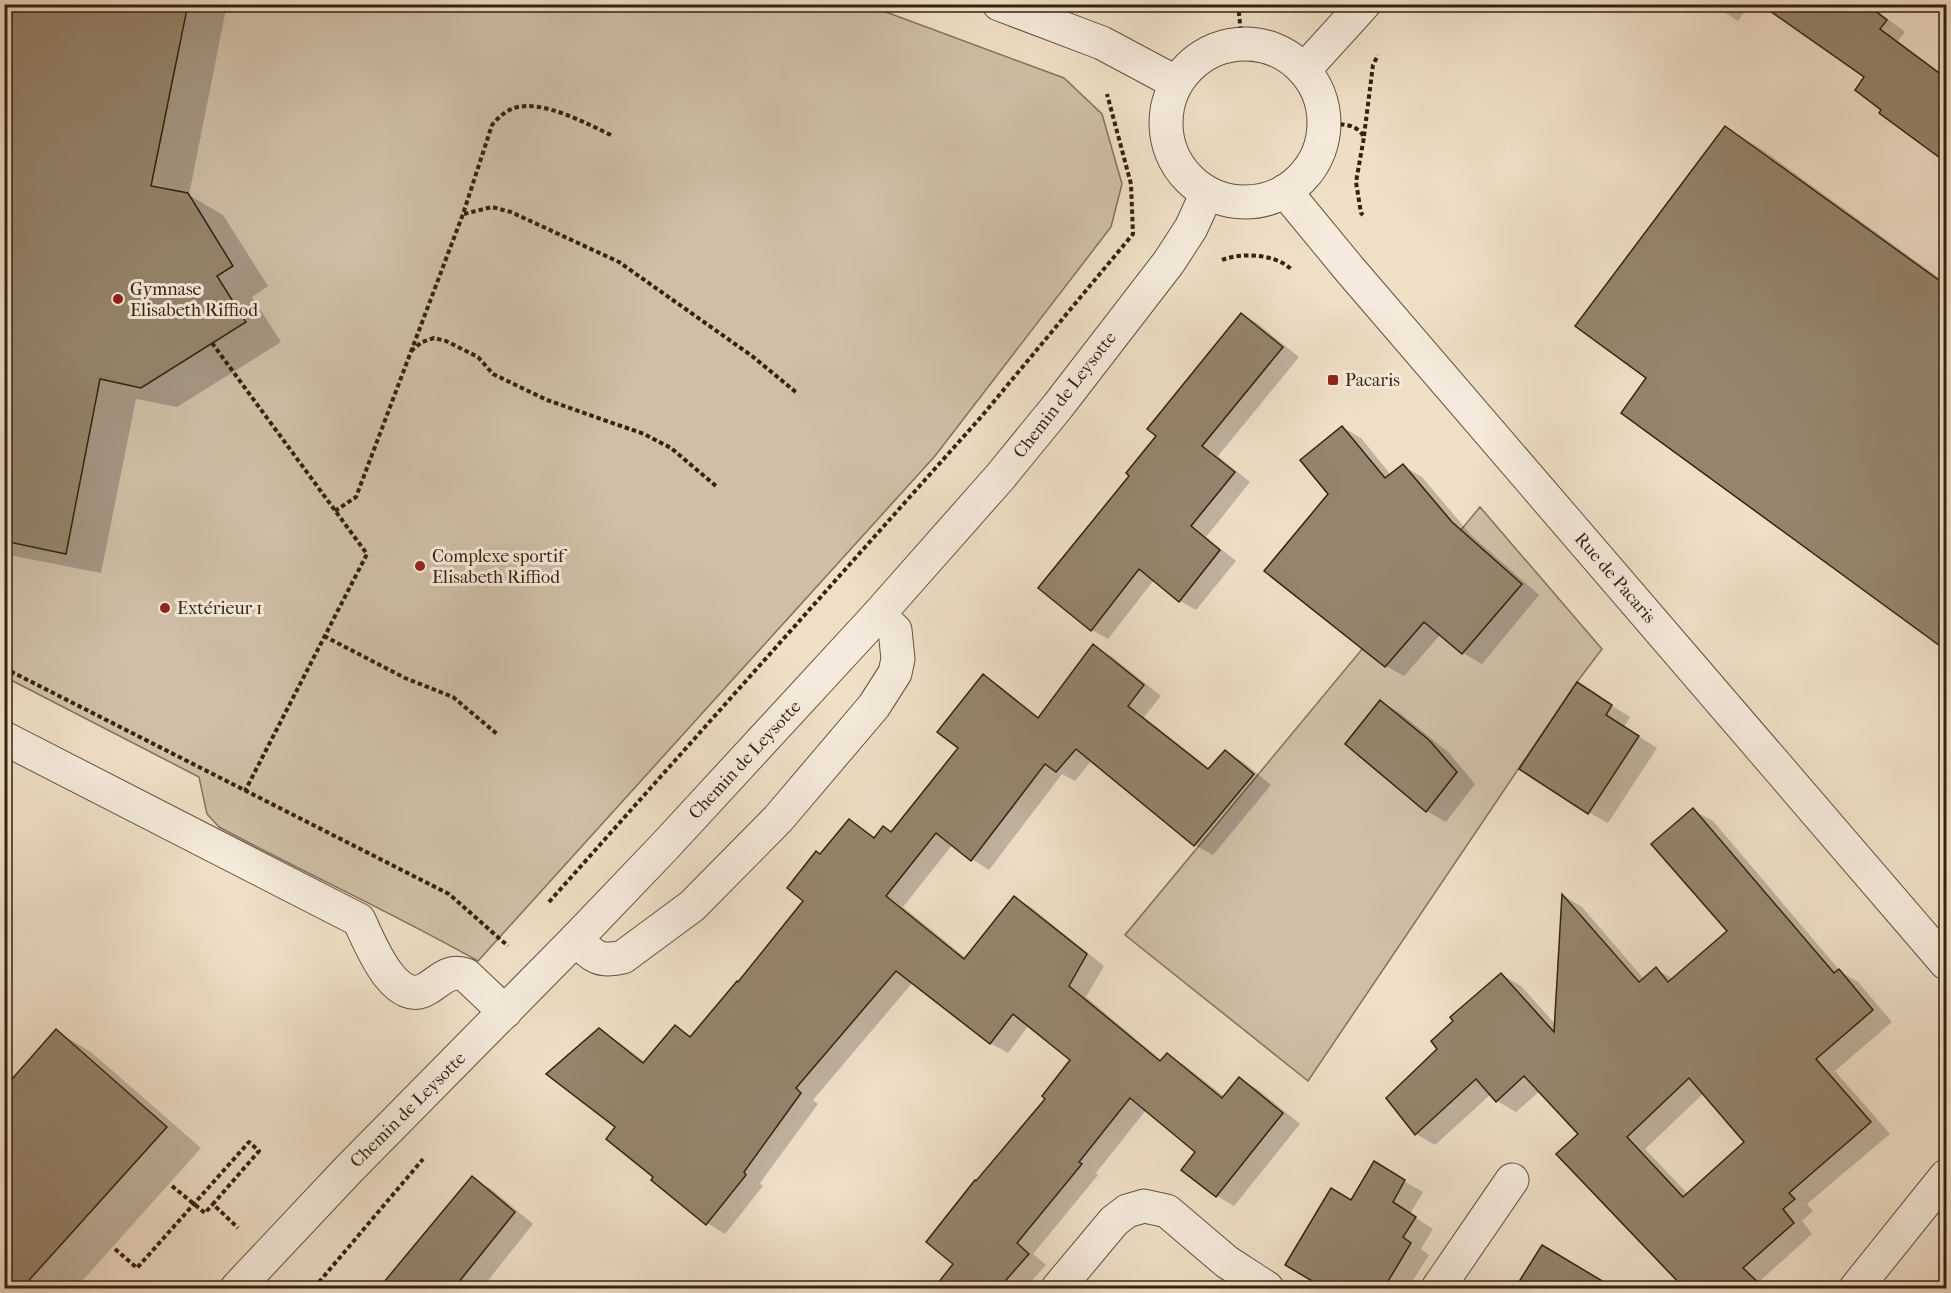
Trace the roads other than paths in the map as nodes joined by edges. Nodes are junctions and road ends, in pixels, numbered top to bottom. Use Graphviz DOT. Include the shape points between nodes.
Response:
graph roads {
  1 [pos="999,4"];
  2 [pos="1365,4"];
  3 [pos="1304,70"];
  4 [pos="1175,82"];
  5 [pos="1285,191"];
  6 [pos="1207,193"];
  7 [pos="878,615"];
  8 [pos="4,738"];
  9 [pos="576,939"];
  10 [pos="1947,963"];
  11 [pos="505,1012"];
  12 [pos="1947,1176"];
  13 [pos="1512,1180"];
  14 [pos="246,1285"];
  15 [pos="1058,1288"];
  16 [pos="1267,1288"];
  17 [pos="1438,1288"];
  18 [pos="1856,1288"];
  1 -- 4 [label="street" via="1102,43"];
  2 -- 3 [label="street"];
  3 -- 4 [label="street" via="1285,54 1263,45 1242,43 1213,49 1192,62"];
  3 -- 5 [label="street" via="1315,86 1325,123 1320,150 1306,174"];
  4 -- 6 [label="street" via="1167,106 1167,140 1172,156 1187,177"];
  5 -- 6 [label="street" via="1260,200 1232,202"];
  5 -- 10 [label="street, Rue de Pacaris"];
  6 -- 7 [label="street, Chemin de Leysotte" via="1191,228 1168,262 1058,406"];
  7 -- 9 [label="street, Chemin de Leysotte"];
  7 -- 9 [label="street" via="895,630 898,659 894,673 874,706 778,819 692,906 623,957 594,957"];
  8 -- 11 [label="street" via="359,920 379,962 404,989 421,992 458,972"];
  9 -- 11 [label="street, Chemin de Leysotte"];
  11 -- 14 [label="street, Chemin de Leysotte" via="348,1170"];
  12 -- 18 [label="street"];
  13 -- 17 [label="street"];
  15 -- 16 [label="street" via="1114,1221 1127,1211 1144,1206 1167,1211 1227,1262"];
}
